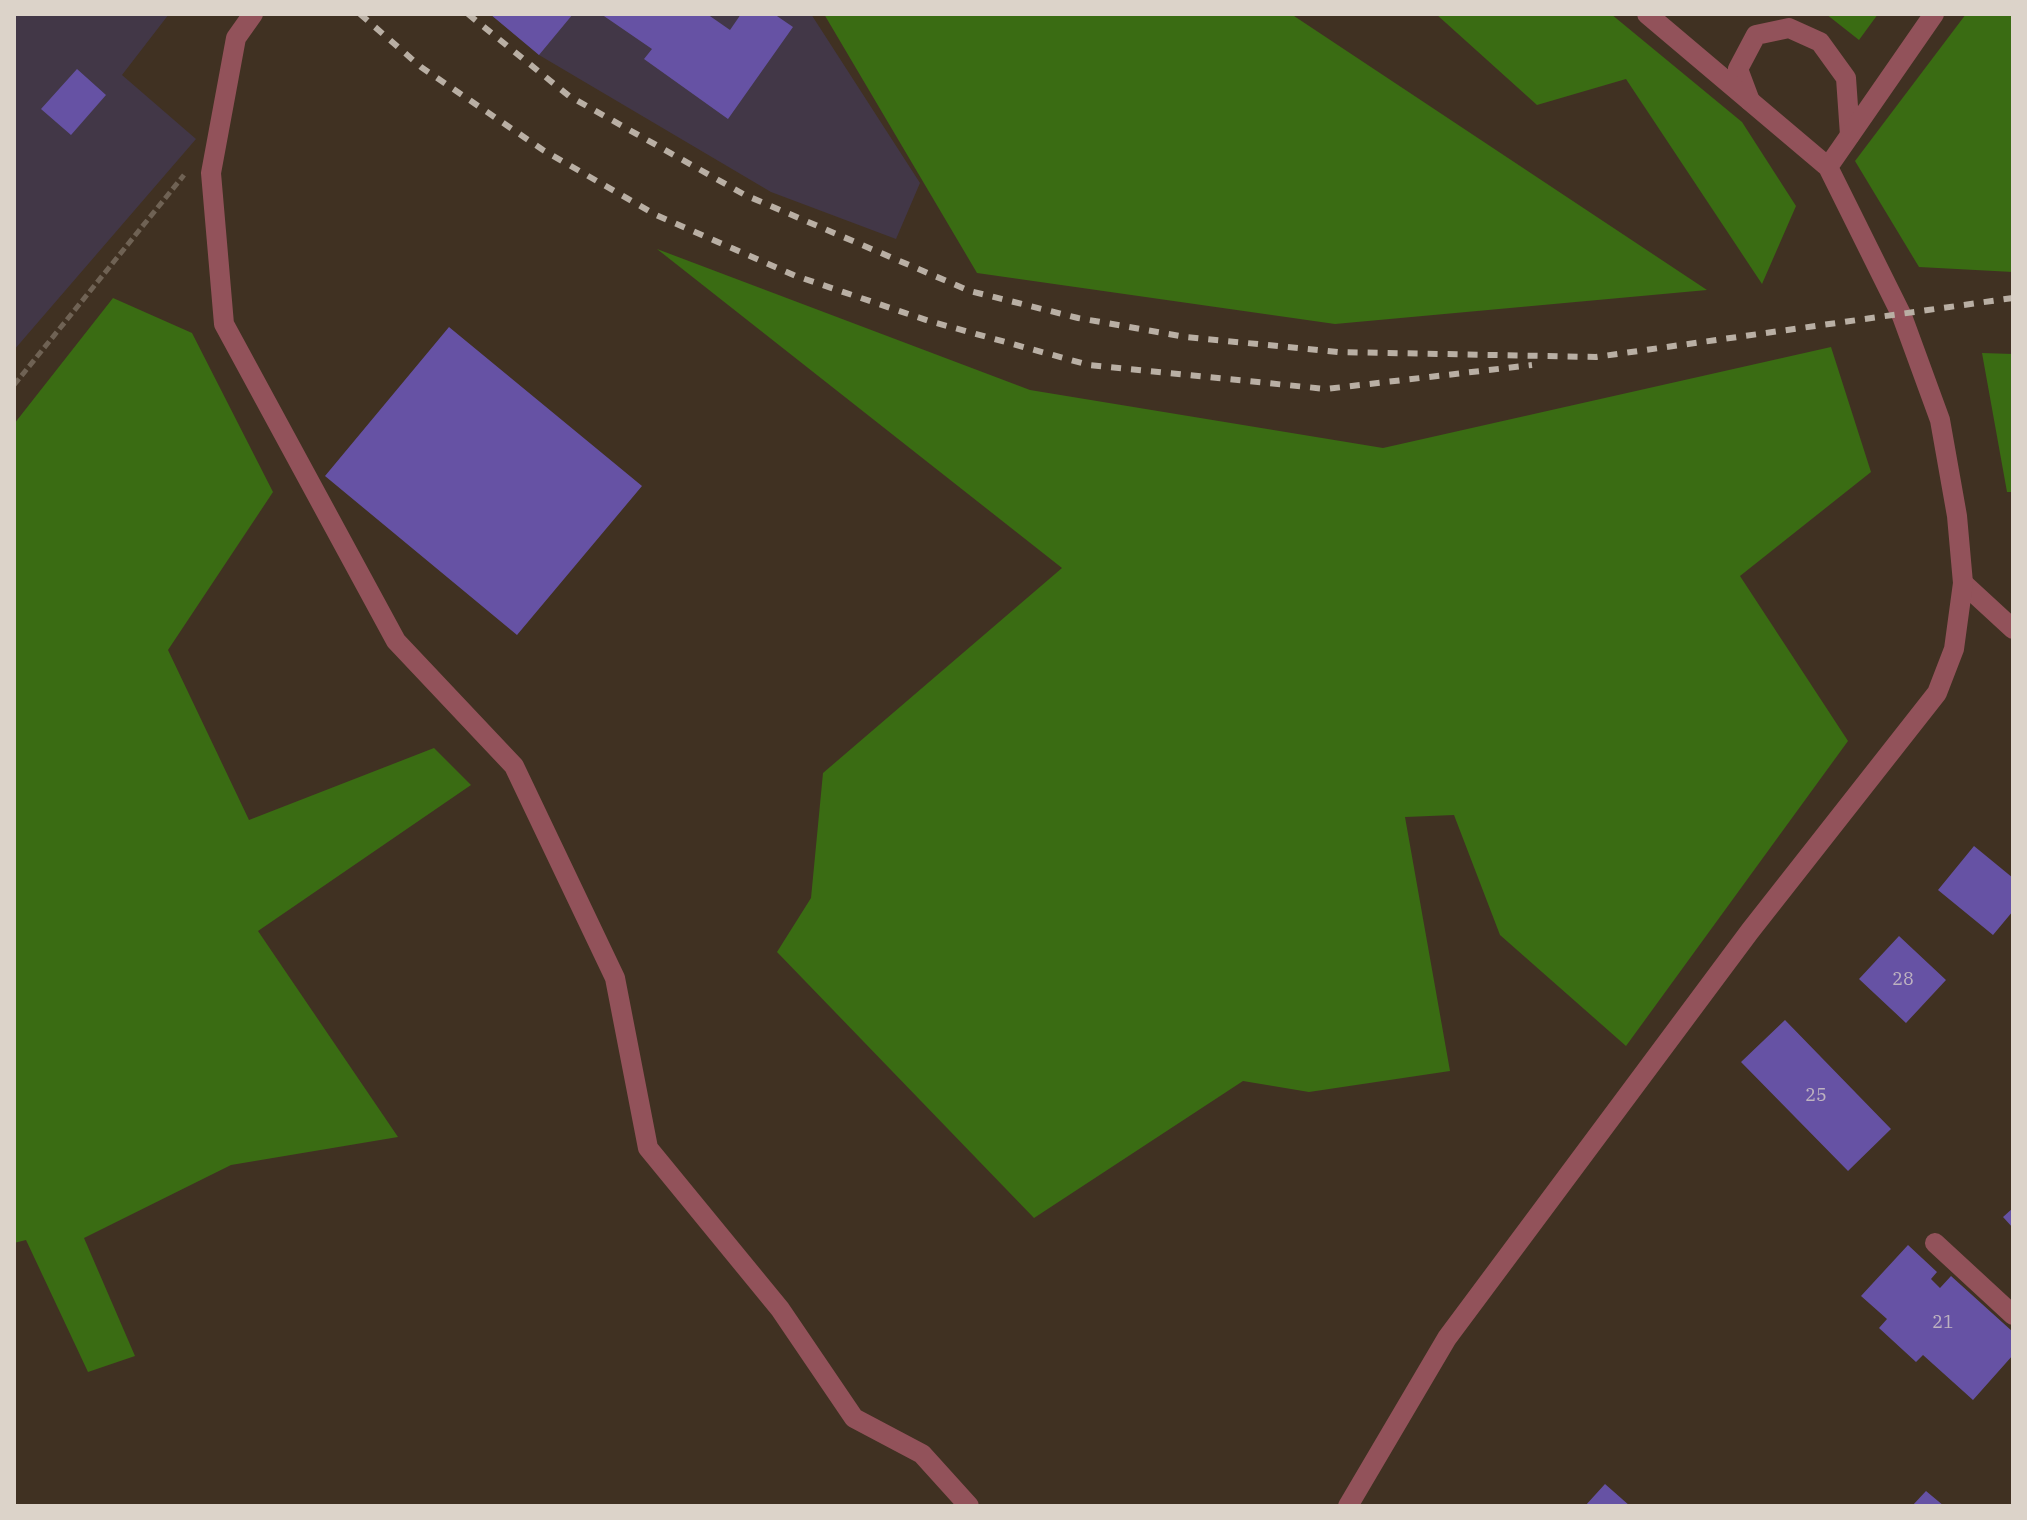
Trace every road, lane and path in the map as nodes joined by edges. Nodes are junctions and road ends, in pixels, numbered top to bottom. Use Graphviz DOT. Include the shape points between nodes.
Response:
graph roads {
  1 [pos="253,14"];
  2 [pos="1647,14"];
  3 [pos="1934,14"];
  4 [pos="1750,101"];
  5 [pos="218,134"];
  6 [pos="1850,135"];
  7 [pos="1828,167"];
  8 [pos="14,385"];
  9 [pos="1963,583"];
  10 [pos="2013,629"];
  11 [pos="1935,1243"];
  12 [pos="2013,1315"];
  13 [pos="969,1506"];
  14 [pos="1348,1506"];
  1 -- 5 [label="street" via="236,38"];
  2 -- 4 [label="street"];
  3 -- 6 [label="street"];
  4 -- 6 [label="street" via="1738,69 1756,35 1789,28 1820,42 1846,78"];
  4 -- 7 [label="street"];
  5 -- 8 [label="path"];
  5 -- 13 [label="street" via="211,173 224,324 396,641 514,766 615,978 648,1148 780,1309 854,1418 922,1454"];
  6 -- 7 [label="street"];
  7 -- 9 [label="street" via="1902,316 1940,420"];
  9 -- 10 [label="street"];
  9 -- 14 [label="street" via="1954,649 1937,693 1750,931 1447,1338"];
  11 -- 12 [label="street"];
}
